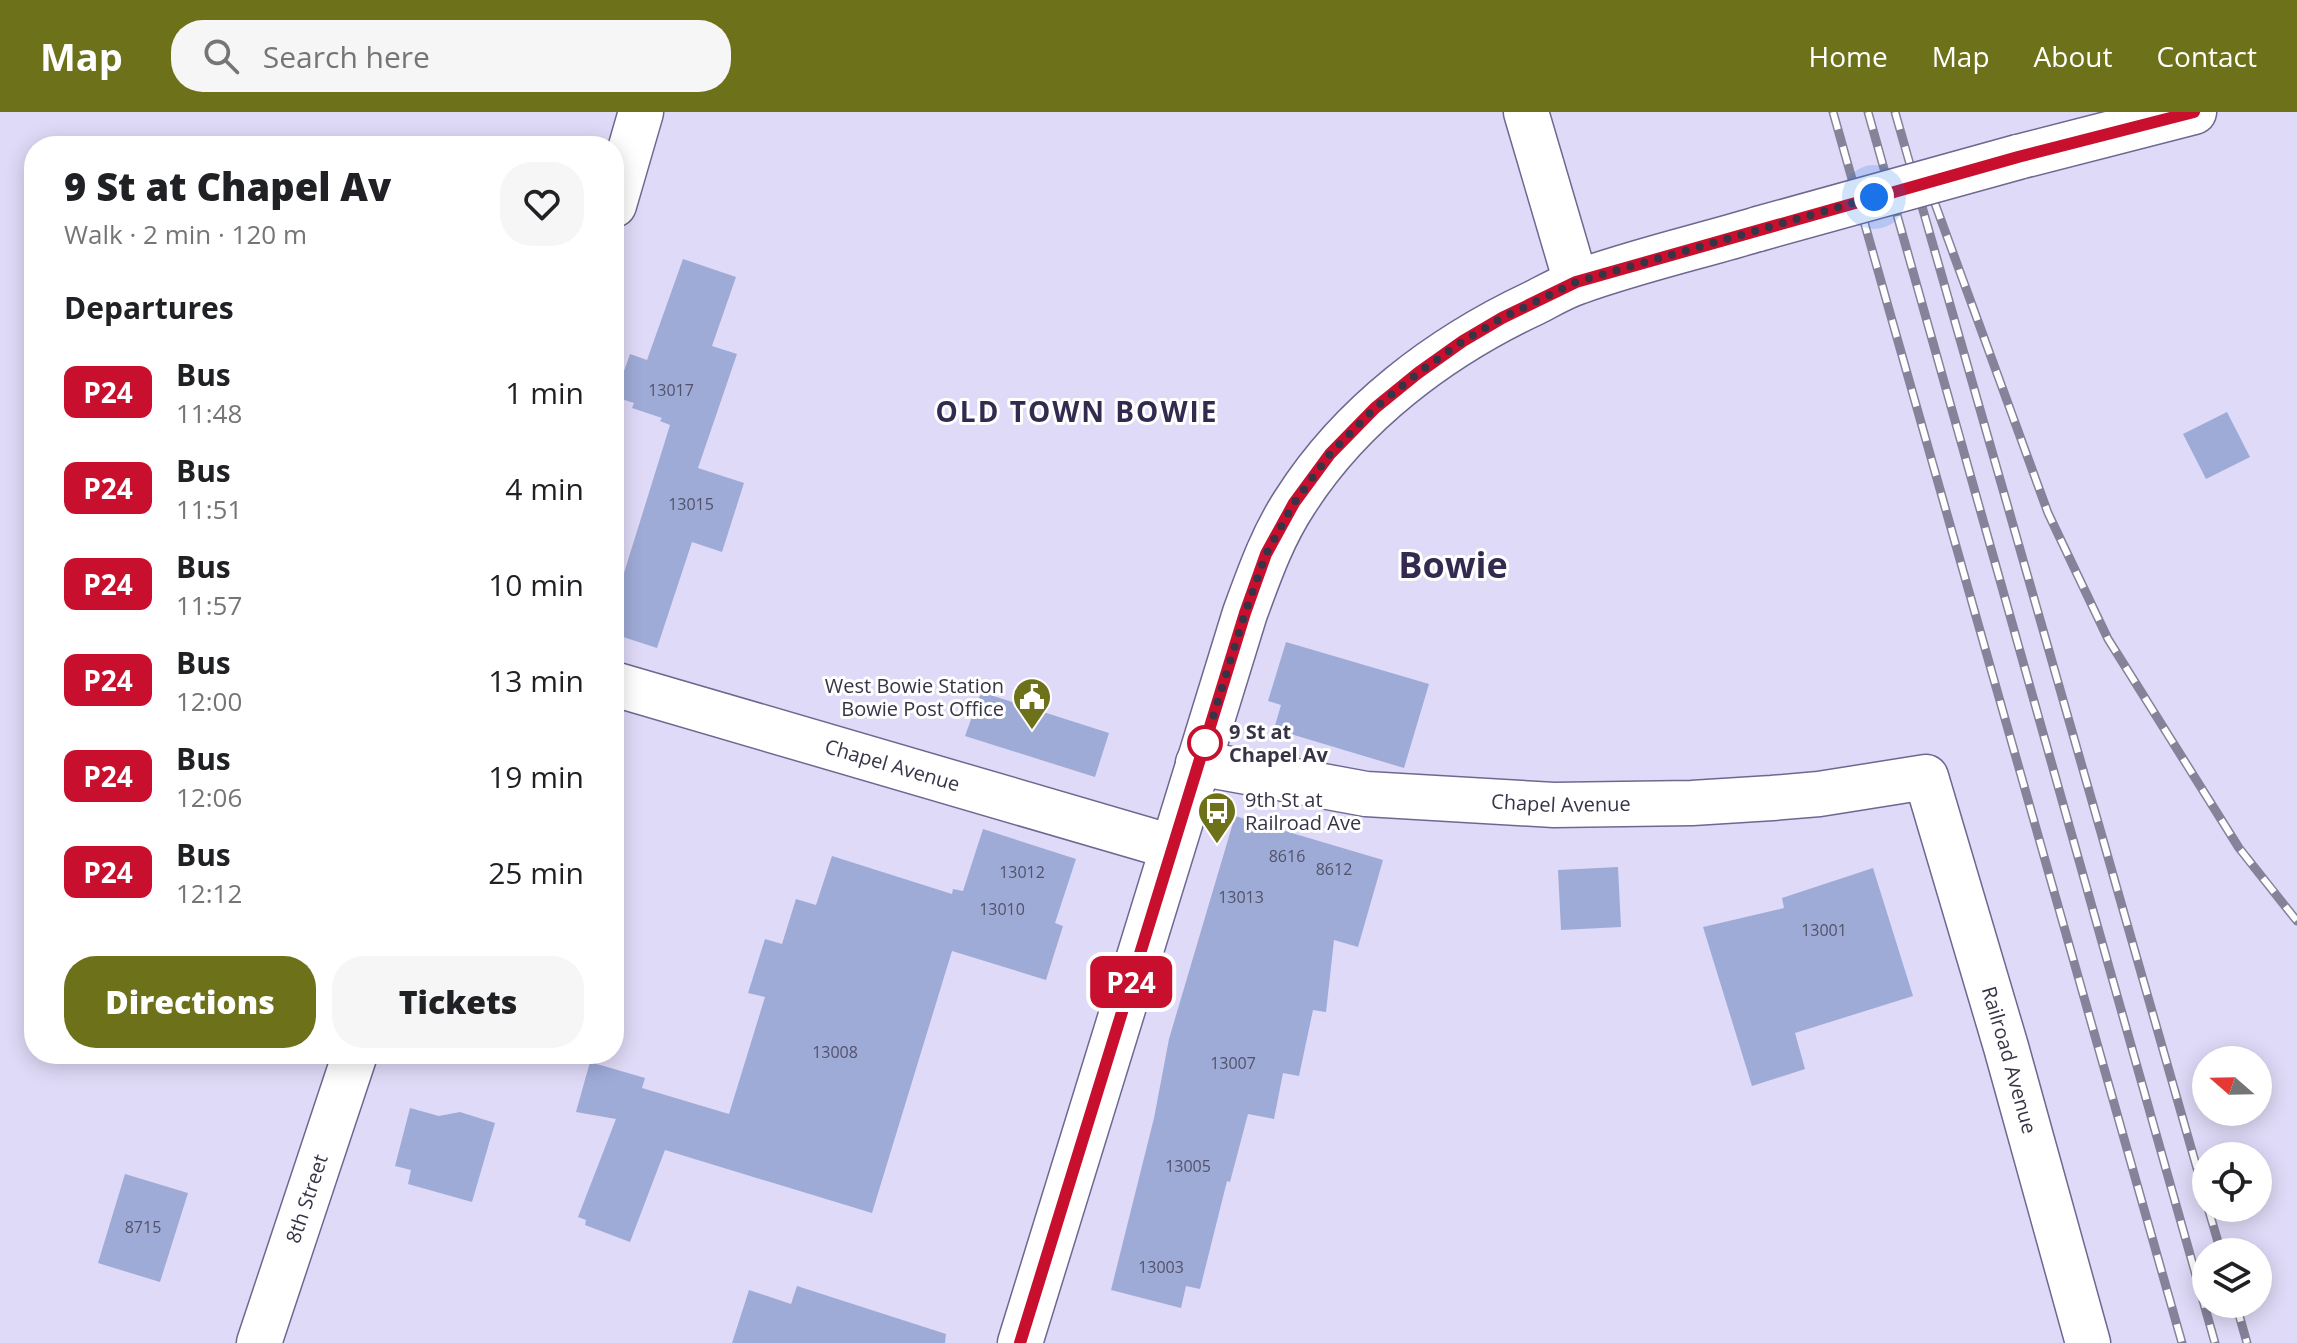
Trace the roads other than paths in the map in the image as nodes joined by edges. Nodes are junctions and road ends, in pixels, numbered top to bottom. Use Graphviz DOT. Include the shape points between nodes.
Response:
graph roads {
  1 [pos="641,112"];
  2 [pos="1526,112"];
  3 [pos="2194,112"];
  4 [pos="624,171"];
  5 [pos="1576,282"];
  6 [pos="624,687"];
  7 [pos="1198,763"];
  8 [pos="1926,777"];
  9 [pos="1172,847"];
  10 [pos="352,1064"];
  11 [pos="259,1343"];
  12 [pos="1020,1343"];
  13 [pos="2088,1343"];
  1 -- 4 [label="street"];
  2 -- 5 [label="street"];
  3 -- 5 [label="street, bridge"];
  5 -- 7 [label="street" via="1463,341 1375,408 1330,454 1266,554"];
  6 -- 9 [label="street, Chapel Avenue"];
  7 -- 8 [label="street, Chapel Avenue" via="1366,794 1554,805 1772,798"];
  7 -- 9 [label="street"];
  8 -- 13 [label="street, Railroad Avenue"];
  9 -- 12 [label="street"];
  10 -- 11 [label="street, 8th Street"];
}
